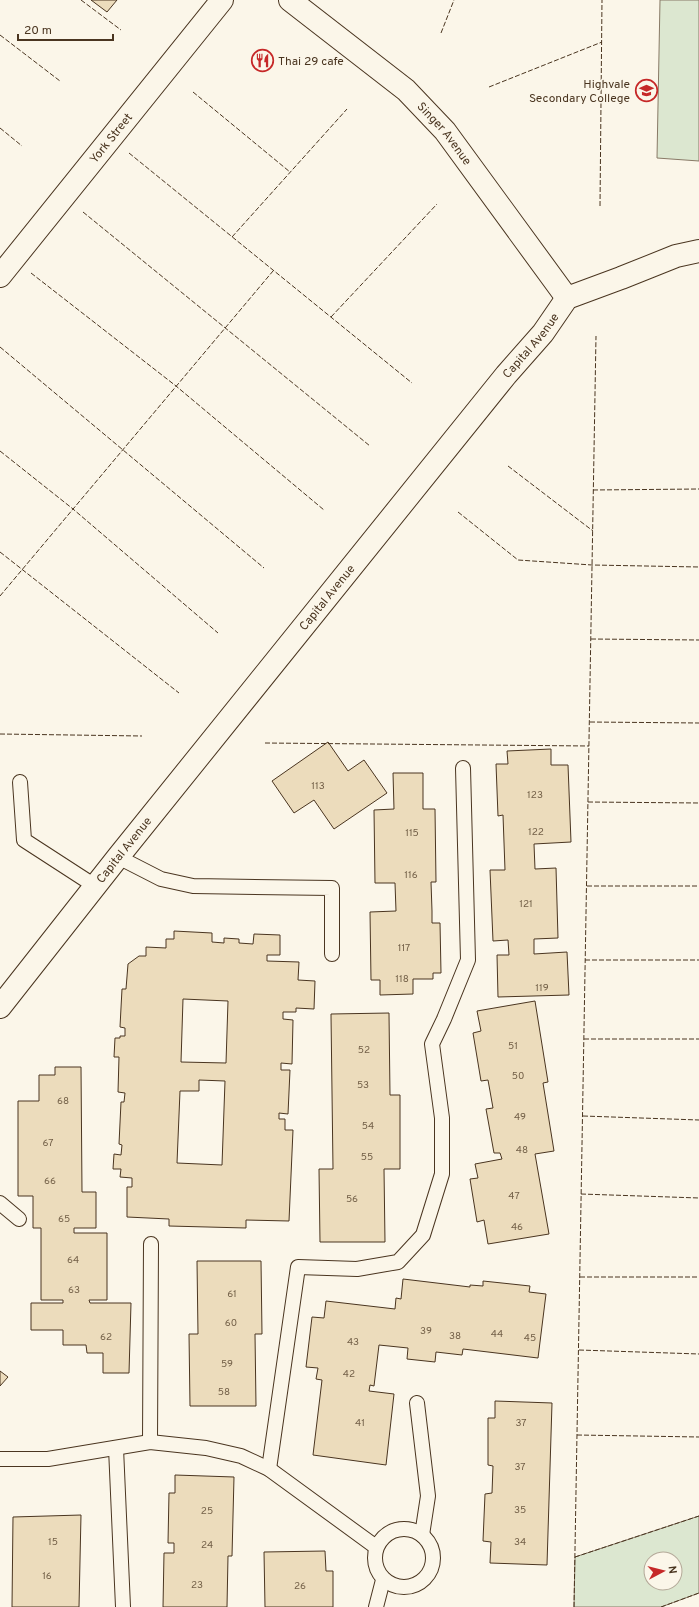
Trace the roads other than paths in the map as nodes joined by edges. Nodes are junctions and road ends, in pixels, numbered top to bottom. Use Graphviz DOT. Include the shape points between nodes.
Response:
graph roads {
  1 [pos="222,0"];
  2 [pos="290,0"];
  3 [pos="699,251"];
  4 [pos="0,276"];
  5 [pos="567,298"];
  6 [pos="463,768"];
  7 [pos="20,782"];
  8 [pos="118,857"];
  9 [pos="95,886"];
  10 [pos="332,954"];
  11 [pos="0,1007"];
  12 [pos="0,1203"];
  13 [pos="20,1219"];
  14 [pos="151,1244"];
  15 [pos="417,1403"];
  16 [pos="150,1442"];
  17 [pos="116,1448"];
  18 [pos="0,1459"];
  19 [pos="269,1469"];
  20 [pos="422,1535"];
  21 [pos="376,1547"];
  22 [pos="383,1580"];
  23 [pos="123,1607"];
  24 [pos="376,1607"];
  1 -- 4 [label="street, York Street"];
  2 -- 5 [label="street, Singer Avenue" via="406,90 441,125"];
  3 -- 5 [label="street" via="676,256"];
  5 -- 8 [label="street, Capital Avenue" via="544,333 501,381"];
  6 -- 19 [label="lane" via="468,960 432,1044 442,1118 442,1174 423,1235 398,1262 357,1269 298,1267"];
  7 -- 9 [label="lane" via="24,840"];
  8 -- 9 [label="street, Capital Avenue"];
  8 -- 10 [label="lane" via="161,879 193,886 332,888"];
  9 -- 11 [label="street, Capital Avenue"];
  12 -- 13 [label="lane"];
  14 -- 16 [label="lane"];
  15 -- 20 [label="lane" via="428,1496"];
  16 -- 17 [label="lane"];
  16 -- 19 [label="lane" via="206,1448 241,1456"];
  17 -- 18 [label="lane" via="48,1459"];
  17 -- 23 [label="lane"];
  19 -- 21 [label="lane"];
  20 -- 21 [label="lane" via="403,1528 393,1530 382,1538"];
  20 -- 22 [label="lane" via="430,1544 433,1554 431,1570 425,1579 413,1587 403,1588"];
  21 -- 22 [label="lane" via="374,1562"];
  22 -- 24 [label="lane"];
}
